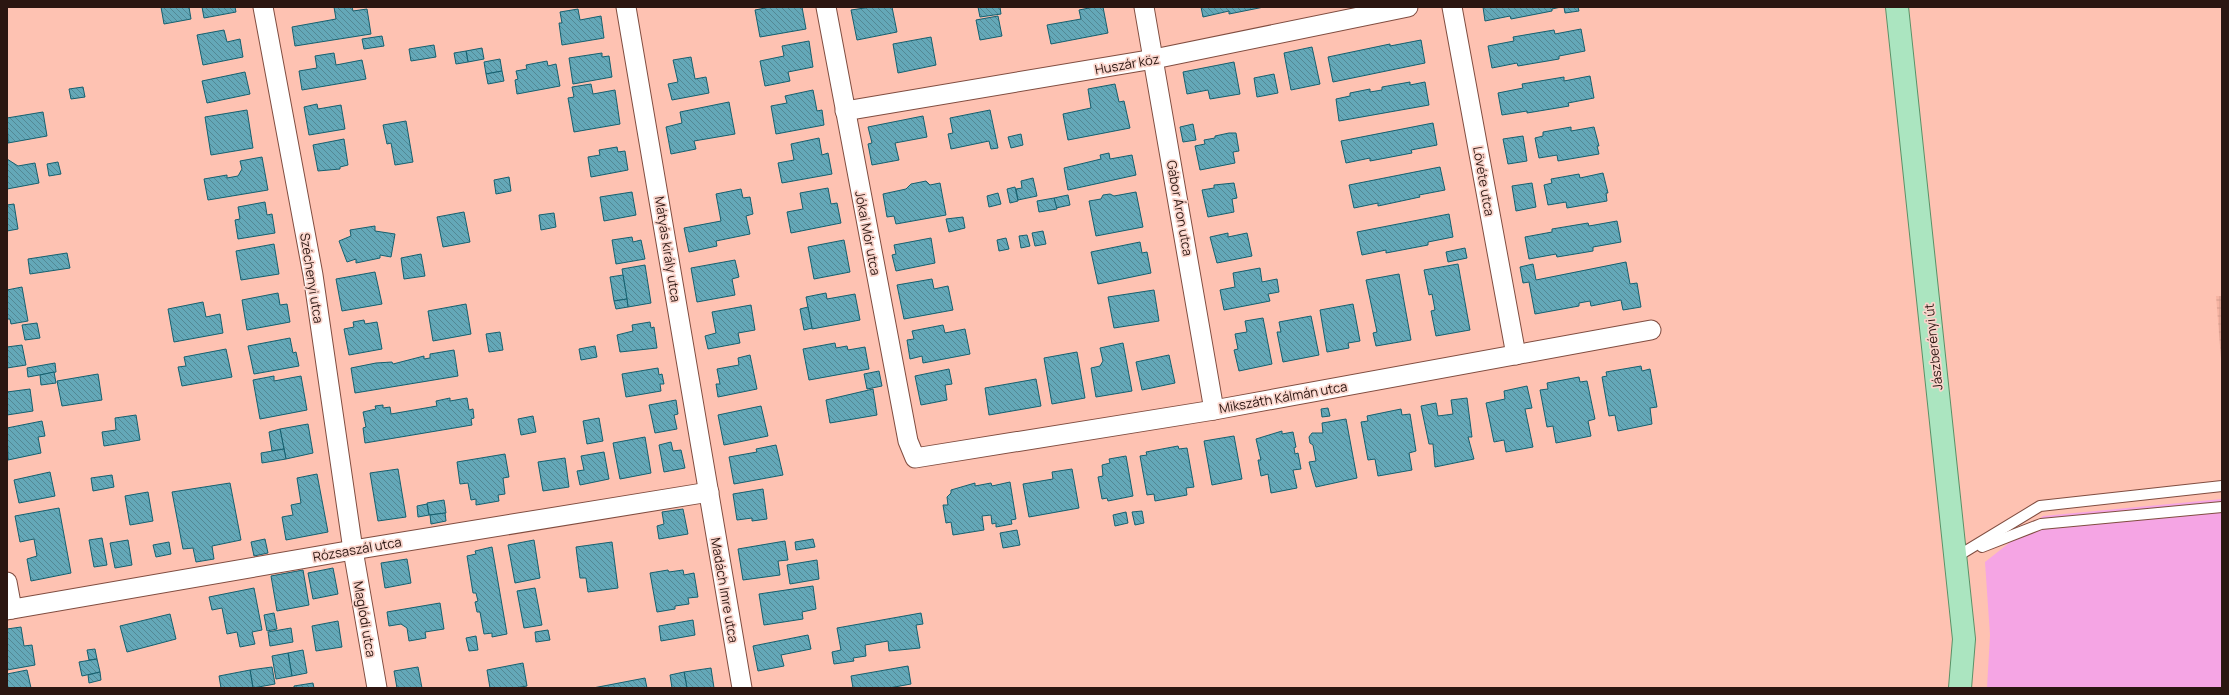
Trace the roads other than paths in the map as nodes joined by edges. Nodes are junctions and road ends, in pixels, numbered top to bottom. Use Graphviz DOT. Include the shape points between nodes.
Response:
graph roads {
  1 [pos="263,7"];
  2 [pos="626,7"];
  3 [pos="826,7"];
  4 [pos="1144,7"];
  5 [pos="1408,7"];
  6 [pos="1452,7"];
  7 [pos="1897,7"];
  8 [pos="1154,59"];
  9 [pos="845,111"];
  10 [pos="1651,330"];
  11 [pos="1516,355"];
  12 [pos="1214,410"];
  13 [pos="915,458"];
  14 [pos="2222,486"];
  15 [pos="708,492"];
  16 [pos="2222,507"];
  17 [pos="353,550"];
  18 [pos="1956,557"];
  19 [pos="7,582"];
  20 [pos="10,610"];
  21 [pos="376,688"];
  22 [pos="742,688"];
  23 [pos="1960,688"];
  1 -- 17 [label="street, Széchenyi utca" via="313,275"];
  2 -- 15 [label="street, Mátyás király utca"];
  3 -- 9 [label="street, Jókai Mór utca"];
  4 -- 8 [label="street, Gábor Áron utca"];
  5 -- 8 [label="street, Huszár köz"];
  6 -- 11 [label="street, Lövéte utca"];
  7 -- 18 [label="main road, Jászberényi út"];
  8 -- 9 [label="street, Huszár köz"];
  8 -- 12 [label="street, Gábor Áron utca"];
  9 -- 13 [label="street, Jókai Mór utca" via="908,441"];
  10 -- 11 [label="street, Mikszáth Kálmán utca"];
  11 -- 12 [label="street, Mikszáth Kálmán utca"];
  12 -- 13 [label="street, Mikszáth Kálmán utca"];
  14 -- 18 [label="lane" via="2040,506"];
  15 -- 17 [label="street, Rózsaszál utca"];
  15 -- 22 [label="street, Madách Imre utca"];
  16 -- 18 [label="lane" via="2040,524"];
  17 -- 20 [label="street, Rózsaszál utca"];
  17 -- 21 [label="street, Maglódi utca"];
  18 -- 23 [label="main road, Jászberényi út" via="1964,639"];
  19 -- 20 [label="street"];
}
